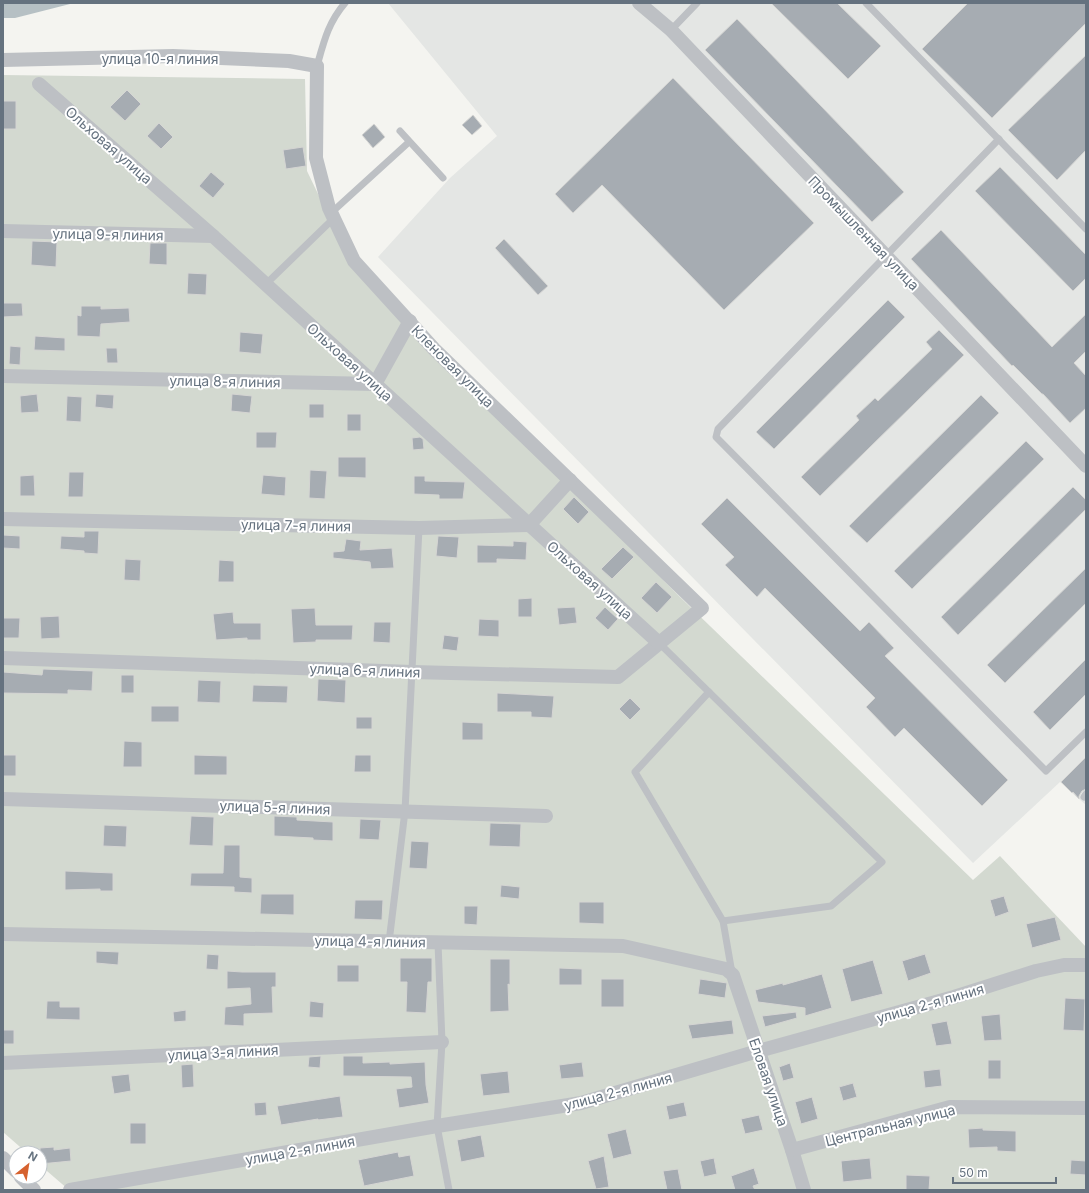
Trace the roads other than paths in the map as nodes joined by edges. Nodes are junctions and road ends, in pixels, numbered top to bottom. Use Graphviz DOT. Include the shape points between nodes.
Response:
graph roads {
  1 [pos="345,3"];
  2 [pos="639,3"];
  3 [pos="697,3"];
  4 [pos="866,3"];
  5 [pos="671,30"];
  6 [pos="3,60"];
  7 [pos="317,66"];
  8 [pos="39,84"];
  9 [pos="400,132"];
  10 [pos="999,139"];
  11 [pos="409,142"];
  12 [pos="443,178"];
  13 [pos="332,216"];
  14 [pos="1086,229"];
  15 [pos="3,231"];
  16 [pos="213,236"];
  17 [pos="885,255"];
  18 [pos="266,284"];
  19 [pos="410,321"];
  20 [pos="3,376"];
  21 [pos="375,384"];
  22 [pos="1086,466"];
  23 [pos="570,480"];
  24 [pos="3,519"];
  25 [pos="529,525"];
  26 [pos="419,528"];
  27 [pos="702,608"];
  28 [pos="659,643"];
  29 [pos="3,658"];
  30 [pos="412,672"];
  31 [pos="709,692"];
  32 [pos="1086,732"];
  33 [pos="3,799"];
  34 [pos="404,811"];
  35 [pos="546,816"];
  36 [pos="723,921"];
  37 [pos="3,934"];
  38 [pos="388,942"];
  39 [pos="438,943"];
  40 [pos="1086,965"];
  41 [pos="733,975"];
  42 [pos="442,1042"];
  43 [pos="758,1051"];
  44 [pos="3,1063"];
  45 [pos="1086,1108"];
  46 [pos="437,1126"];
  47 [pos="792,1150"];
  48 [pos="70,1190"];
  49 [pos="450,1190"];
  50 [pos="804,1190"];
  1 -- 7 [label="lane" via="327,31"];
  2 -- 5 [label="street, Промышленная улица"];
  3 -- 5 [label="lane"];
  4 -- 10 [label="lane"];
  5 -- 17 [label="street, Промышленная улица"];
  6 -- 7 [label="street, улица 10-я линия" via="173,56 289,61"];
  7 -- 13 [label="street, Кленовая улица" via="316,158"];
  8 -- 16 [label="street, Ольховая улица"];
  9 -- 11 [label="lane"];
  10 -- 14 [label="lane"];
  10 -- 17 [label="lane"];
  11 -- 12 [label="lane"];
  11 -- 13 [label="lane"];
  13 -- 18 [label="lane"];
  13 -- 19 [label="street, Кленовая улица" via="354,261"];
  15 -- 16 [label="street, улица 9-я линия"];
  16 -- 18 [label="street, Ольховая улица"];
  17 -- 22 [label="street, Промышленная улица"];
  17 -- 32 [label="lane" via="718,429 716,437 1046,771"];
  18 -- 21 [label="street, Ольховая улица"];
  19 -- 21 [label="street"];
  19 -- 23 [label="street, Кленовая улица" via="434,349"];
  20 -- 21 [label="street, улица 8-я линия"];
  21 -- 25 [label="street, Ольховая улица"];
  23 -- 25 [label="street"];
  23 -- 27 [label="street, Кленовая улица"];
  24 -- 26 [label="street, улица 7-я линия"];
  25 -- 26 [label="street, улица 7-я линия"];
  25 -- 28 [label="street, Ольховая улица"];
  26 -- 30 [label="lane"];
  27 -- 28 [label="street, улица 6-я линия"];
  28 -- 30 [label="street, улица 6-я линия" via="618,677"];
  28 -- 31 [label="lane"];
  29 -- 30 [label="street, улица 6-я линия"];
  30 -- 34 [label="lane"];
  31 -- 36 [label="lane" via="635,772"];
  31 -- 36 [label="lane" via="882,862 831,906"];
  33 -- 34 [label="street, улица 5-я линия"];
  34 -- 35 [label="street, улица 5-я линия"];
  34 -- 38 [label="lane"];
  36 -- 41 [label="lane"];
  37 -- 38 [label="street, улица 4-я линия"];
  38 -- 39 [label="street, улица 4-я линия"];
  39 -- 41 [label="street, улица 4-я линия" via="623,946 726,969"];
  39 -- 42 [label="lane"];
  40 -- 43 [label="street, улица 2-я линия" via="1064,965 1036,970 954,997"];
  41 -- 43 [label="street, Еловая улица"];
  42 -- 44 [label="street, улица 3-я линия"];
  42 -- 46 [label="lane"];
  43 -- 46 [label="street, улица 2-я линия" via="581,1103"];
  43 -- 47 [label="street, Еловая улица"];
  45 -- 47 [label="street, Центральная улица" via="950,1107"];
  46 -- 48 [label="street, улица 2-я линия"];
  46 -- 49 [label="lane"];
  47 -- 50 [label="street, Еловая улица"];
}
